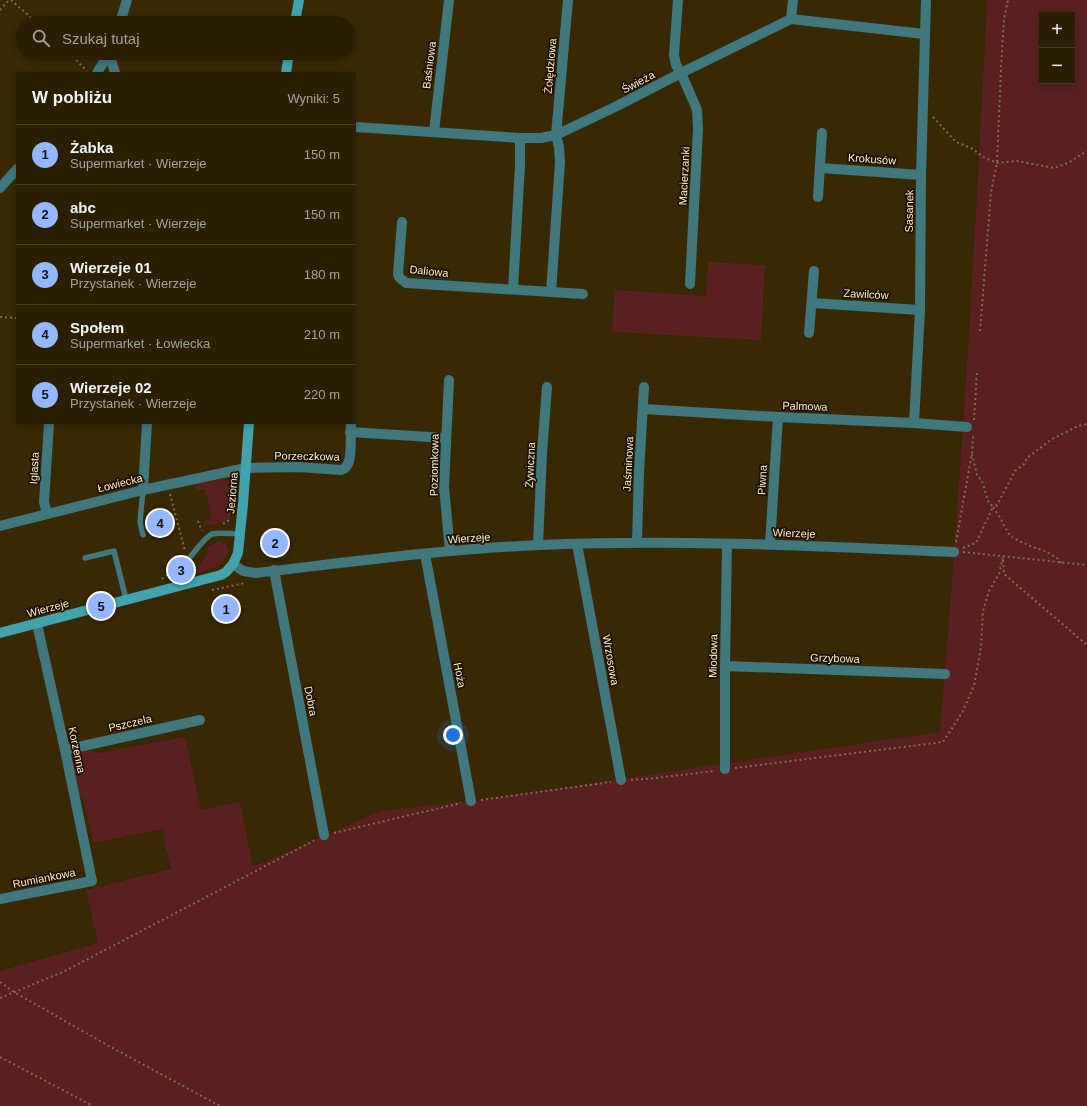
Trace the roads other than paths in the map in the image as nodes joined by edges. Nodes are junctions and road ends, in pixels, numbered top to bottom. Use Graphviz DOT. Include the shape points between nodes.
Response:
graph roads {
  1 [pos="128,0"];
  2 [pos="299,0"];
  3 [pos="449,0"];
  4 [pos="568,0"];
  5 [pos="678,0"];
  6 [pos="793,0"];
  7 [pos="926,0"];
  8 [pos="122,16"];
  9 [pos="296,16"];
  10 [pos="791,20"];
  11 [pos="924,34"];
  12 [pos="105,60"];
  13 [pos="111,60"];
  14 [pos="288,60"];
  15 [pos="98,72"];
  16 [pos="115,72"];
  17 [pos="286,72"];
  18 [pos="681,73"];
  19 [pos="356,127"];
  20 [pos="434,132"];
  21 [pos="822,133"];
  22 [pos="556,135"];
  23 [pos="520,138"];
  24 [pos="820,168"];
  25 [pos="16,170"];
  26 [pos="921,175"];
  27 [pos="0,188"];
  28 [pos="818,197"];
  29 [pos="402,222"];
  30 [pos="814,271"];
  31 [pos="690,284"];
  32 [pos="512,289"];
  33 [pos="552,292"];
  34 [pos="583,294"];
  35 [pos="812,303"];
  36 [pos="920,310"];
  37 [pos="810,333"];
  38 [pos="449,380"];
  39 [pos="547,387"];
  40 [pos="644,387"];
  41 [pos="643,409"];
  42 [pos="778,417"];
  43 [pos="914,423"];
  44 [pos="49,424"];
  45 [pos="147,424"];
  46 [pos="249,424"];
  47 [pos="351,428"];
  48 [pos="971,428"];
  49 [pos="446,438"];
  50 [pos="246,468"];
  51 [pos="143,490"];
  52 [pos="47,514"];
  53 [pos="0,526"];
  54 [pos="240,534"];
  55 [pos="143,535"];
  56 [pos="637,542"];
  57 [pos="577,544"];
  58 [pos="727,544"];
  59 [pos="770,544"];
  60 [pos="538,545"];
  61 [pos="450,551"];
  62 [pos="954,552"];
  63 [pos="425,554"];
  64 [pos="85,558"];
  65 [pos="233,564"];
  66 [pos="274,570"];
  67 [pos="181,585"];
  68 [pos="126,599"];
  69 [pos="37,624"];
  70 [pos="0,633"];
  71 [pos="725,666"];
  72 [pos="945,674"];
  73 [pos="200,720"];
  74 [pos="65,750"];
  75 [pos="725,769"];
  76 [pos="621,780"];
  77 [pos="471,801"];
  78 [pos="324,835"];
  79 [pos="92,881"];
  80 [pos="0,899"];
  1 -- 8 [label="street"];
  2 -- 9 [label="street"];
  3 -- 20 [label="street, Baśniowa"];
  4 -- 22 [label="street, Żołędziowa"];
  5 -- 18 [label="street, Macierzanki" via="674,55"];
  6 -- 10 [label="street"];
  7 -- 11 [label="street, Sasanek"];
  10 -- 11 [label="street"];
  10 -- 18 [label="street, Świeża"];
  11 -- 26 [label="street, Sasanek"];
  12 -- 15 [label="street"];
  13 -- 16 [label="street"];
  14 -- 17 [label="street"];
  18 -- 22 [label="street, Świeża"];
  18 -- 31 [label="street, Macierzanki" via="697,110 698,129"];
  19 -- 20 [label="street, Świeża"];
  20 -- 23 [label="street, Świeża"];
  21 -- 24 [label="street"];
  22 -- 23 [label="street, Świeża"];
  22 -- 33 [label="street" via="560,153"];
  23 -- 32 [label="street"];
  24 -- 26 [label="street, Krokusów"];
  24 -- 28 [label="street"];
  25 -- 27 [label="street"];
  26 -- 36 [label="street, Sasanek"];
  29 -- 32 [label="street, Daliowa" via="398,274 406,283"];
  30 -- 35 [label="street"];
  32 -- 33 [label="street, Daliowa"];
  33 -- 34 [label="street, Daliowa"];
  35 -- 36 [label="street, Zawilców"];
  35 -- 37 [label="street"];
  36 -- 43 [label="street, Sasanek"];
  38 -- 49 [label="street, Poziomkowa"];
  39 -- 60 [label="street, Żywiczna"];
  40 -- 41 [label="street, Jaśminowa"];
  41 -- 42 [label="street, Palmowa"];
  41 -- 56 [label="street, Jaśminowa"];
  42 -- 43 [label="street, Palmowa"];
  42 -- 59 [label="street, Piwna"];
  43 -- 48 [label="street, Palmowa"];
  44 -- 52 [label="street, Iglasta" via="44,502"];
  45 -- 51 [label="street"];
  46 -- 50 [label="street, Jeziorna"];
  47 -- 49 [label="street"];
  47 -- 50 [label="street, Porzeczkowa" via="350,458 344,469"];
  49 -- 61 [label="street, Poziomkowa" via="444,487"];
  50 -- 51 [label="street, Łowiecka"];
  50 -- 54 [label="street, Jeziorna"];
  51 -- 52 [label="street, Łowiecka"];
  51 -- 55 [label="lane" via="140,522"];
  52 -- 53 [label="street, Łowiecka"];
  54 -- 65 [label="street, Jeziorna" via="238,553"];
  54 -- 67 [label="lane" via="215,534 203,541 181,570"];
  56 -- 57 [label="street, Wierzeje"];
  56 -- 58 [label="street, Wierzeje"];
  57 -- 60 [label="street, Wierzeje"];
  57 -- 76 [label="street, Wrzosowa"];
  58 -- 59 [label="street, Wierzeje"];
  58 -- 71 [label="street, Miodowa"];
  59 -- 62 [label="street, Wierzeje"];
  60 -- 61 [label="street, Wierzeje"];
  61 -- 63 [label="street, Wierzeje"];
  63 -- 66 [label="street, Wierzeje"];
  63 -- 77 [label="street, Hoża"];
  64 -- 68 [label="lane" via="114,551"];
  65 -- 66 [label="street, Wierzeje" via="247,572"];
  65 -- 67 [label="street, Wierzeje" via="221,575"];
  66 -- 78 [label="street, Dobra"];
  67 -- 68 [label="street, Wierzeje"];
  68 -- 69 [label="street, Wierzeje"];
  69 -- 70 [label="street, Wierzeje"];
  69 -- 74 [label="street, Korzenna"];
  71 -- 72 [label="street, Grzybowa"];
  71 -- 75 [label="street, Miodowa"];
  73 -- 74 [label="street, Pszczela"];
  74 -- 79 [label="street, Korzenna"];
  79 -- 80 [label="street, Rumiankowa"];
}
